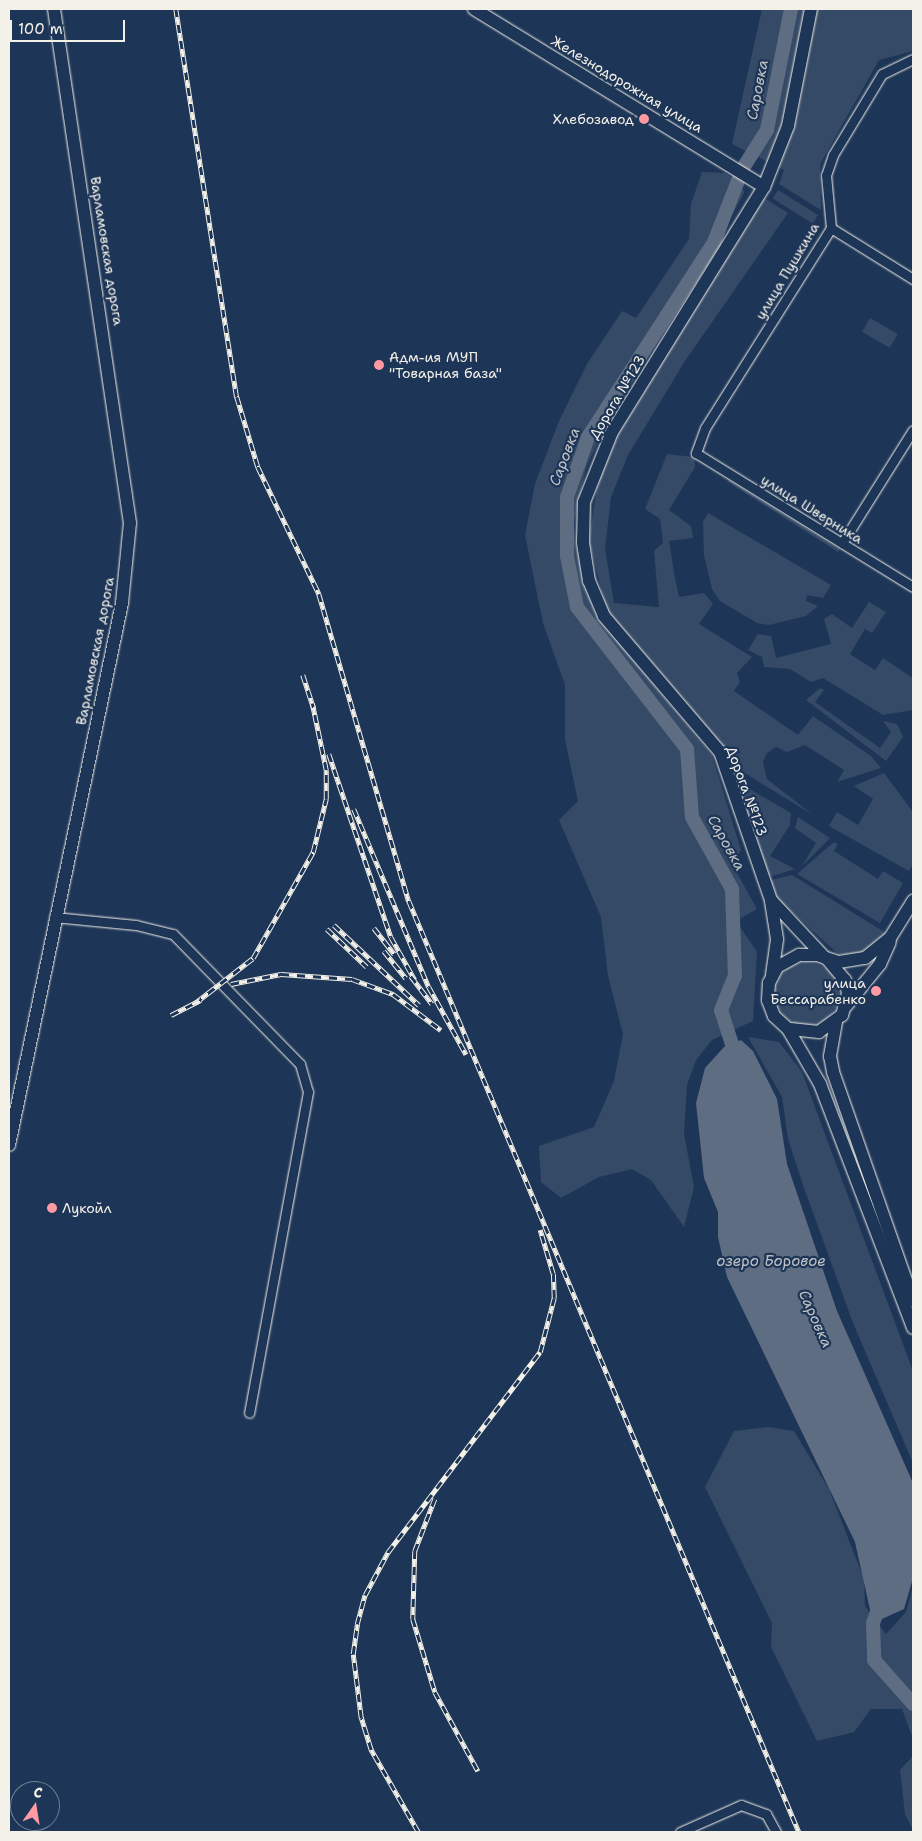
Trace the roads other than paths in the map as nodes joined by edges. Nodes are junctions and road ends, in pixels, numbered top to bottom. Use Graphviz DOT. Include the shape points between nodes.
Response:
graph roads {
  1 [pos="54,9"];
  2 [pos="474,9"];
  3 [pos="811,9"];
  4 [pos="913,59"];
  5 [pos="764,187"];
  6 [pos="831,228"];
  7 [pos="913,279"];
  8 [pos="913,430"];
  9 [pos="696,453"];
  10 [pos="842,543"];
  11 [pos="913,587"];
  12 [pos="771,900"];
  13 [pos="913,901"];
  14 [pos="54,917"];
  15 [pos="890,938"];
  16 [pos="826,959"];
  17 [pos="851,961"];
  18 [pos="772,975"];
  19 [pos="866,983"];
  20 [pos="846,1006"];
  21 [pos="836,1022"];
  22 [pos="788,1029"];
  23 [pos="9,1145"];
  24 [pos="913,1301"];
  25 [pos="913,1328"];
  26 [pos="249,1412"];
  27 [pos="680,1832"];
  28 [pos="776,1832"];
  1 -- 14 [label="main road, Варламовская дорога" via="130,523 122,602"];
  2 -- 5 [label="main road, Железнодорожная улица"];
  3 -- 5 [label="main road, Дорога №123" via="788,126"];
  4 -- 6 [label="street, улица Пушкина" via="882,74 833,155 826,176"];
  5 -- 12 [label="main road, Дорога №123" via="612,432 584,502 583,542 589,580 604,616 720,752"];
  6 -- 7 [label="street"];
  6 -- 9 [label="street, улица Пушкина" via="704,428"];
  8 -- 10 [label="street"];
  9 -- 10 [label="street, улица Шверника"];
  10 -- 11 [label="street, улица Шверника"];
  12 -- 16 [label="main road, Дорога №123"];
  12 -- 18 [label="main road, Дорога №123" via="777,939"];
  13 -- 15 [label="main road"];
  14 -- 23 [label="main road, Варламовская дорога"];
  14 -- 26 [label="street" via="136,925 173,934 300,1064 308,1092"];
  15 -- 17 [label="main road" via="865,958"];
  15 -- 19 [label="main road" via="891,946"];
  16 -- 17 [label="main road"];
  16 -- 18 [label="main road" via="799,955 784,962"];
  16 -- 20 [label="main road" via="845,980"];
  17 -- 19 [label="main road" via="864,970"];
  18 -- 22 [label="main road" via="767,991 770,1008"];
  19 -- 20 [label="main road"];
  20 -- 21 [label="main road"];
  21 -- 22 [label="main road" via="808,1034"];
  21 -- 24 [label="main road" via="830,1056 833,1072"];
  22 -- 25 [label="main road" via="820,1084"];
  27 -- 28 [label="street" via="741,1805 766,1814"];
}
